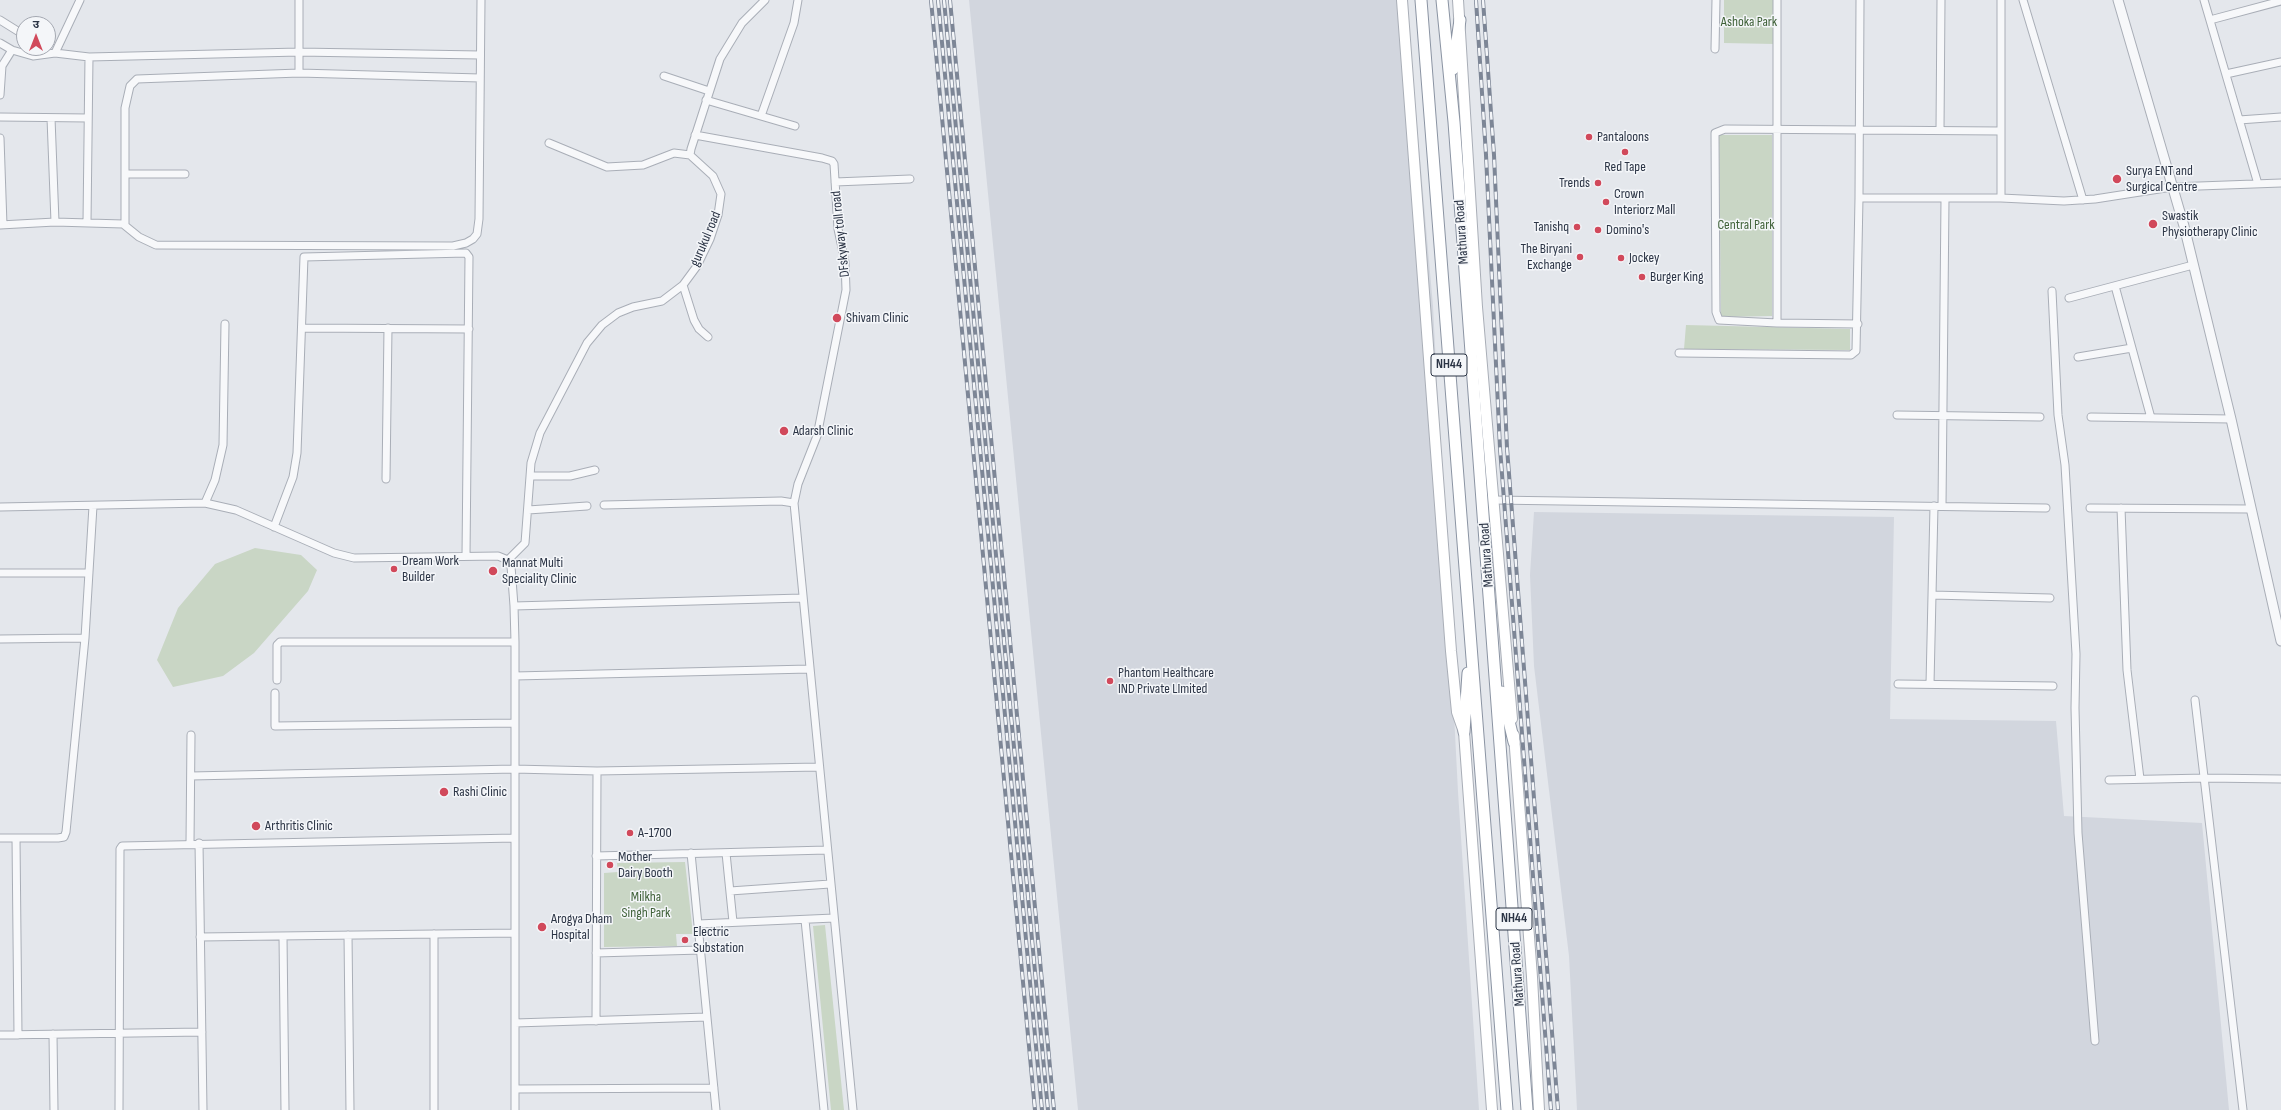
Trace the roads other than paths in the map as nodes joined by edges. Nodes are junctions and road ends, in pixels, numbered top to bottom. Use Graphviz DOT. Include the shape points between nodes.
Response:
graph roads {
  1 [pos="80,0"];
  2 [pos="299,0"];
  3 [pos="481,0"];
  4 [pos="765,0"];
  5 [pos="798,0"];
  6 [pos="1402,0"];
  7 [pos="1421,0"];
  8 [pos="1442,0"];
  9 [pos="1458,0"];
  10 [pos="1716,0"];
  11 [pos="1777,0"];
  12 [pos="1860,0"];
  13 [pos="1941,0"];
  14 [pos="2001,0"];
  15 [pos="2023,0"];
  16 [pos="2118,0"];
  17 [pos="2204,0"];
  18 [pos="2281,1"];
  19 [pos="0,20"];
  20 [pos="1460,20"];
  21 [pos="2210,20"];
  22 [pos="16,29"];
  23 [pos="0,42"];
  24 [pos="1716,49"];
  25 [pos="12,50"];
  26 [pos="16,51"];
  27 [pos="56,51"];
  28 [pos="299,52"];
  29 [pos="56,53"];
  30 [pos="480,55"];
  31 [pos="89,57"];
  32 [pos="2281,62"];
  33 [pos="299,73"];
  34 [pos="2226,74"];
  35 [pos="664,76"];
  36 [pos="480,78"];
  37 [pos="1451,89"];
  38 [pos="709,91"];
  39 [pos="0,95"];
  40 [pos="706,100"];
  41 [pos="761,116"];
  42 [pos="0,117"];
  43 [pos="2281,117"];
  44 [pos="51,118"];
  45 [pos="88,118"];
  46 [pos="2239,120"];
  47 [pos="795,126"];
  48 [pos="1776,129"];
  49 [pos="1859,129"];
  50 [pos="1940,130"];
  51 [pos="2000,131"];
  52 [pos="695,135"];
  53 [pos="0,138"];
  54 [pos="549,143"];
  55 [pos="690,155"];
  56 [pos="125,174"];
  57 [pos="186,174"];
  58 [pos="910,179"];
  59 [pos="835,182"];
  60 [pos="2281,183"];
  61 [pos="2258,184"];
  62 [pos="2172,187"];
  63 [pos="1859,198"];
  64 [pos="2001,198"];
  65 [pos="1945,199"];
  66 [pos="2083,200"];
  67 [pos="55,222"];
  68 [pos="87,222"];
  69 [pos="1,225"];
  70 [pos="125,225"];
  71 [pos="2193,265"];
  72 [pos="683,285"];
  73 [pos="2115,286"];
  74 [pos="2052,291"];
  75 [pos="2069,298"];
  76 [pos="1777,323"];
  77 [pos="225,324"];
  78 [pos="1858,324"];
  79 [pos="302,328"];
  80 [pos="388,328"];
  81 [pos="469,329"];
  82 [pos="708,337"];
  83 [pos="2132,348"];
  84 [pos="1679,353"];
  85 [pos="2078,357"];
  86 [pos="1897,415"];
  87 [pos="1942,416"];
  88 [pos="2040,417"];
  89 [pos="2090,417"];
  90 [pos="2151,418"];
  91 [pos="2231,418"];
  92 [pos="596,470"];
  93 [pos="530,476"];
  94 [pos="386,479"];
  95 [pos="1493,500"];
  96 [pos="205,503"];
  97 [pos="794,503"];
  98 [pos="604,505"];
  99 [pos="93,506"];
  100 [pos="586,506"];
  101 [pos="1934,506"];
  102 [pos="1942,506"];
  103 [pos="0,507"];
  104 [pos="2046,508"];
  105 [pos="2090,508"];
  106 [pos="2120,508"];
  107 [pos="2251,509"];
  108 [pos="528,510"];
  109 [pos="274,527"];
  110 [pos="466,556"];
  111 [pos="508,560"];
  112 [pos="0,573"];
  113 [pos="89,573"];
  114 [pos="1932,595"];
  115 [pos="802,598"];
  116 [pos="2050,598"];
  117 [pos="514,606"];
  118 [pos="85,638"];
  119 [pos="0,639"];
  120 [pos="2281,641"];
  121 [pos="515,642"];
  122 [pos="1471,646"];
  123 [pos="1495,667"];
  124 [pos="809,669"];
  125 [pos="515,676"];
  126 [pos="277,680"];
  127 [pos="1898,684"];
  128 [pos="1930,684"];
  129 [pos="2053,686"];
  130 [pos="275,693"];
  131 [pos="2195,700"];
  132 [pos="515,723"];
  133 [pos="1464,732"];
  134 [pos="191,735"];
  135 [pos="1514,742"];
  136 [pos="819,767"];
  137 [pos="514,769"];
  138 [pos="596,771"];
  139 [pos="191,776"];
  140 [pos="2206,778"];
  141 [pos="2281,779"];
  142 [pos="2109,780"];
  143 [pos="2140,780"];
  144 [pos="0,838"];
  145 [pos="16,838"];
  146 [pos="515,838"];
  147 [pos="190,843"];
  148 [pos="199,843"];
  149 [pos="827,850"];
  150 [pos="726,852"];
  151 [pos="691,853"];
  152 [pos="596,856"];
  153 [pos="830,884"];
  154 [pos="730,891"];
  155 [pos="834,918"];
  156 [pos="806,920"];
  157 [pos="733,922"];
  158 [pos="698,924"];
  159 [pos="515,933"];
  160 [pos="434,934"];
  161 [pos="348,935"];
  162 [pos="282,936"];
  163 [pos="200,937"];
  164 [pos="701,950"];
  165 [pos="596,954"];
  166 [pos="707,1017"];
  167 [pos="596,1021"];
  168 [pos="515,1023"];
  169 [pos="202,1032"];
  170 [pos="119,1033"];
  171 [pos="53,1034"];
  172 [pos="0,1035"];
  173 [pos="18,1035"];
  174 [pos="2095,1041"];
  175 [pos="1488,1053"];
  176 [pos="714,1088"];
  177 [pos="515,1089"];
  178 [pos="54,1110"];
  179 [pos="119,1110"];
  180 [pos="203,1110"];
  181 [pos="284,1110"];
  182 [pos="350,1110"];
  183 [pos="434,1110"];
  184 [pos="515,1110"];
  185 [pos="716,1110"];
  186 [pos="824,1110"];
  187 [pos="853,1110"];
  188 [pos="1487,1110"];
  189 [pos="1492,1110"];
  190 [pos="1507,1110"];
  191 [pos="1527,1110"];
  192 [pos="1539,1110"];
  193 [pos="2243,1110"];
  1 -- 27 [label="street"];
  2 -- 28 [label="street"];
  3 -- 30 [label="street"];
  4 -- 38 [label="street" via="732,37 720,59"];
  5 -- 41 [label="street" via="794,23"];
  6 -- 133 [label="main road" via="1451,651 1457,712"];
  7 -- 122 [label="highway, Mathura Road / NH44"];
  8 -- 37 [label="highway, Mathura Road / NH44"];
  9 -- 20 [label="main road"];
  10 -- 24 [label="street"];
  11 -- 48 [label="street"];
  12 -- 49 [label="street"];
  13 -- 50 [label="street"];
  14 -- 51 [label="street"];
  15 -- 66 [label="street"];
  16 -- 62 [label="street"];
  17 -- 21 [label="street"];
  18 -- 21 [label="street"];
  19 -- 22 [label="street"];
  20 -- 37 [label="highway"];
  20 -- 95 [label="main road" via="1473,251"];
  21 -- 34 [label="street"];
  23 -- 25 [label="street"];
  25 -- 26 [label="street"];
  25 -- 39 [label="street" via="2,66"];
  28 -- 30 [label="street"];
  28 -- 31 [label="street"];
  28 -- 33 [label="street"];
  29 -- 31 [label="street"];
  30 -- 36 [label="street"];
  31 -- 45 [label="street"];
  32 -- 34 [label="street"];
  33 -- 36 [label="street"];
  33 -- 56 [label="street" via="137,79 130,86 126,108"];
  34 -- 46 [label="street"];
  35 -- 38 [label="street"];
  36 -- 70 [label="street" via="479,219 477,234 466,243 452,246 156,245 139,237"];
  37 -- 123 [label="highway, Mathura Road / NH44"];
  38 -- 40 [label="street"];
  40 -- 41 [label="street"];
  40 -- 52 [label="street"];
  41 -- 47 [label="street"];
  42 -- 44 [label="street"];
  43 -- 46 [label="street"];
  44 -- 45 [label="street"];
  44 -- 67 [label="street"];
  45 -- 68 [label="street"];
  46 -- 61 [label="street"];
  48 -- 49 [label="street"];
  48 -- 76 [label="street"];
  48 -- 76 [label="street" via="1721,129 1714,136 1717,318 1722,321"];
  49 -- 50 [label="street"];
  49 -- 63 [label="street"];
  50 -- 51 [label="street"];
  51 -- 64 [label="street"];
  52 -- 55 [label="street"];
  52 -- 59 [label="street, DFskyway toll road" via="832,161"];
  53 -- 69 [label="street"];
  54 -- 55 [label="street" via="607,167 643,165 674,153"];
  55 -- 72 [label="street, gurukul road" via="713,176 721,194 721,203 710,239 697,266"];
  56 -- 57 [label="street"];
  56 -- 70 [label="street"];
  58 -- 59 [label="street"];
  59 -- 97 [label="street, DFskyway toll road" via="838,229 846,262 846,290 819,430 798,484"];
  60 -- 61 [label="street"];
  61 -- 62 [label="street"];
  62 -- 66 [label="street"];
  62 -- 71 [label="street"];
  63 -- 65 [label="street"];
  63 -- 78 [label="street"];
  64 -- 65 [label="street"];
  64 -- 66 [label="street"];
  65 -- 87 [label="street"];
  67 -- 68 [label="street"];
  67 -- 69 [label="street"];
  68 -- 70 [label="street"];
  71 -- 73 [label="street"];
  71 -- 91 [label="street"];
  72 -- 82 [label="street" via="694,320"];
  72 -- 93 [label="street, gurukul road" via="662,301 618,313 602,325 592,337 540,432 533,453"];
  73 -- 75 [label="street"];
  73 -- 83 [label="street"];
  74 -- 174 [label="street" via="2058,415 2064,465 2076,654 2078,833"];
  76 -- 78 [label="street"];
  77 -- 96 [label="street" via="223,445 215,480"];
  78 -- 84 [label="street" via="1857,346 1854,354 1850,355"];
  79 -- 80 [label="street"];
  79 -- 81 [label="street" via="306,256 464,252 469,257"];
  79 -- 109 [label="street" via="296,465"];
  80 -- 81 [label="street"];
  80 -- 94 [label="street"];
  81 -- 110 [label="street"];
  83 -- 85 [label="street"];
  83 -- 90 [label="street"];
  86 -- 87 [label="street"];
  87 -- 88 [label="street"];
  87 -- 102 [label="street"];
  89 -- 90 [label="street"];
  90 -- 91 [label="street"];
  91 -- 107 [label="street"];
  92 -- 93 [label="street" via="570,476"];
  93 -- 108 [label="street, gurukul road"];
  95 -- 101 [label="street"];
  95 -- 135 [label="main road"];
  96 -- 99 [label="street"];
  96 -- 109 [label="street" via="236,510"];
  97 -- 98 [label="street" via="781,501"];
  97 -- 115 [label="street, DFskyway toll road"];
  99 -- 103 [label="street"];
  99 -- 113 [label="street"];
  100 -- 108 [label="street"];
  101 -- 102 [label="street"];
  101 -- 114 [label="street"];
  102 -- 104 [label="street"];
  105 -- 106 [label="street"];
  106 -- 107 [label="street"];
  106 -- 143 [label="street" via="2127,670"];
  107 -- 120 [label="street"];
  108 -- 111 [label="street, gurukul road" via="526,543"];
  109 -- 110 [label="street" via="334,553 354,558"];
  110 -- 111 [label="street" via="498,556"];
  111 -- 117 [label="street" via="511,566"];
  112 -- 113 [label="street"];
  113 -- 118 [label="street"];
  114 -- 116 [label="street"];
  114 -- 128 [label="street"];
  115 -- 117 [label="street"];
  115 -- 124 [label="street, DFskyway toll road"];
  117 -- 121 [label="street"];
  118 -- 119 [label="street"];
  118 -- 145 [label="street" via="66,832 64,837 58,838"];
  121 -- 125 [label="street"];
  121 -- 126 [label="street" via="280,642 277,645"];
  122 -- 133 [label="highway"];
  122 -- 190 [label="highway, Mathura Road / NH44"];
  123 -- 135 [label="highway"];
  123 -- 191 [label="highway, Mathura Road / NH44"];
  124 -- 125 [label="street"];
  124 -- 136 [label="street, DFskyway toll road"];
  125 -- 132 [label="street"];
  127 -- 128 [label="street"];
  128 -- 129 [label="street"];
  130 -- 132 [label="street" via="275,726"];
  131 -- 140 [label="street"];
  132 -- 137 [label="street"];
  133 -- 175 [label="main road"];
  134 -- 139 [label="street"];
  135 -- 192 [label="main road" via="1532,977"];
  136 -- 138 [label="street"];
  136 -- 149 [label="street, DFskyway toll road"];
  137 -- 138 [label="street"];
  137 -- 139 [label="street"];
  137 -- 146 [label="street"];
  138 -- 152 [label="street"];
  139 -- 147 [label="street"];
  140 -- 141 [label="street"];
  140 -- 143 [label="street"];
  140 -- 193 [label="street"];
  142 -- 143 [label="street"];
  144 -- 145 [label="street"];
  145 -- 173 [label="street"];
  146 -- 148 [label="street"];
  146 -- 159 [label="street"];
  147 -- 148 [label="street"];
  147 -- 170 [label="street" via="124,845 120,849"];
  148 -- 163 [label="street"];
  149 -- 150 [label="street"];
  149 -- 153 [label="street, DFskyway toll road"];
  150 -- 151 [label="street"];
  150 -- 154 [label="street"];
  151 -- 152 [label="street"];
  151 -- 158 [label="street"];
  152 -- 165 [label="street"];
  153 -- 154 [label="street"];
  153 -- 155 [label="street, DFskyway toll road"];
  154 -- 157 [label="street"];
  155 -- 156 [label="street"];
  155 -- 187 [label="street, DFskyway toll road"];
  156 -- 157 [label="street"];
  156 -- 186 [label="street"];
  157 -- 158 [label="street"];
  158 -- 164 [label="street"];
  159 -- 160 [label="street"];
  159 -- 168 [label="street"];
  160 -- 161 [label="street"];
  160 -- 183 [label="street"];
  161 -- 162 [label="street"];
  161 -- 182 [label="street"];
  162 -- 163 [label="street"];
  162 -- 181 [label="street"];
  163 -- 169 [label="street"];
  164 -- 165 [label="street"];
  164 -- 166 [label="street"];
  165 -- 167 [label="street"];
  166 -- 167 [label="street"];
  166 -- 176 [label="street"];
  167 -- 168 [label="street"];
  168 -- 177 [label="street"];
  169 -- 170 [label="street"];
  169 -- 180 [label="street"];
  170 -- 171 [label="street"];
  170 -- 179 [label="street"];
  171 -- 173 [label="street"];
  171 -- 178 [label="street"];
  172 -- 173 [label="street"];
  175 -- 188 [label="main road"];
  175 -- 189 [label="main road"];
  176 -- 177 [label="street"];
  176 -- 185 [label="street"];
  177 -- 184 [label="street"];
}
